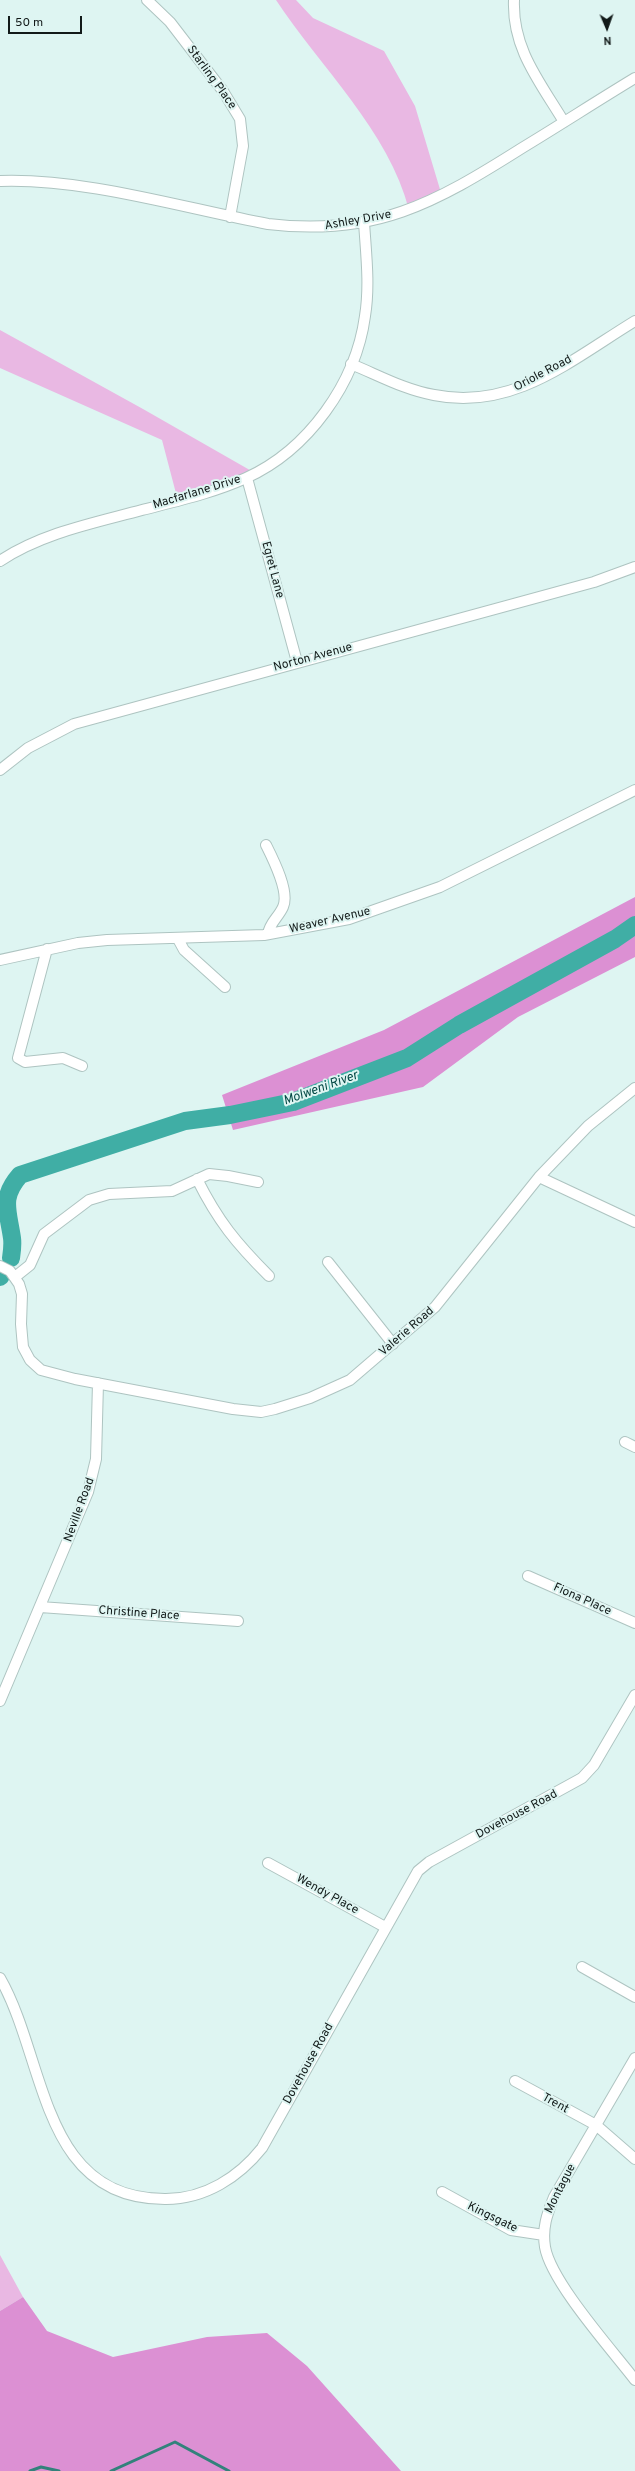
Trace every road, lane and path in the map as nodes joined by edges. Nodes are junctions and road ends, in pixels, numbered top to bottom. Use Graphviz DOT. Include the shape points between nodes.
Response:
graph roads {
  1 [pos="147,0"];
  2 [pos="514,0"];
  3 [pos="635,78"];
  4 [pos="564,122"];
  5 [pos="0,181"];
  6 [pos="230,217"];
  7 [pos="364,222"];
  8 [pos="635,321"];
  9 [pos="351,364"];
  10 [pos="247,478"];
  11 [pos="0,561"];
  12 [pos="635,566"];
  13 [pos="298,662"];
  14 [pos="0,770"];
  15 [pos="635,790"];
  16 [pos="266,845"];
  17 [pos="268,934"];
  18 [pos="178,939"];
  19 [pos="47,949"];
  20 [pos="0,960"];
  21 [pos="225,987"];
  22 [pos="82,1066"];
  23 [pos="635,1088"];
  24 [pos="539,1177"];
  25 [pos="197,1179"];
  26 [pos="258,1182"];
  27 [pos="635,1222"];
  28 [pos="328,1262"];
  29 [pos="0,1266"];
  30 [pos="269,1276"];
  31 [pos="15,1278"];
  32 [pos="393,1344"];
  33 [pos="98,1383"];
  34 [pos="625,1442"];
  35 [pos="635,1447"];
  36 [pos="528,1576"];
  37 [pos="40,1607"];
  38 [pos="238,1621"];
  39 [pos="635,1623"];
  40 [pos="635,1695"];
  41 [pos="0,1701"];
  42 [pos="268,1863"];
  43 [pos="385,1928"];
  44 [pos="582,1967"];
  45 [pos="0,1978"];
  46 [pos="635,1997"];
  47 [pos="635,2058"];
  48 [pos="515,2081"];
  49 [pos="596,2125"];
  50 [pos="635,2159"];
  51 [pos="442,2192"];
  52 [pos="544,2235"];
  53 [pos="635,2380"];
  1 -- 6 [label="street, Starling Place" via="170,22 223,91 240,119 243,146"];
  2 -- 4 [label="street" via="514,26 519,44"];
  3 -- 4 [label="street, Ashley Drive"];
  4 -- 7 [label="street, Ashley Drive" via="442,196 409,210"];
  5 -- 6 [label="street, Ashley Drive" via="45,182 84,187"];
  6 -- 7 [label="street, Ashley Drive" via="290,227 321,228"];
  7 -- 9 [label="street, Macfarlane Drive" via="367,301 361,336"];
  8 -- 9 [label="street, Oriole Road" via="526,387 478,398 458,399 412,390"];
  9 -- 10 [label="street, Macfarlane Drive" via="339,390 314,426 284,453"];
  10 -- 11 [label="street, Macfarlane Drive" via="186,498 66,531 36,542"];
  10 -- 13 [label="street, Egret Lane"];
  12 -- 13 [label="street, Norton Avenue" via="594,582"];
  13 -- 14 [label="street, Norton Avenue" via="74,724 28,748"];
  15 -- 17 [label="street, Weaver Avenue" via="440,887 349,919"];
  16 -- 17 [label="street" via="276,864 285,901 283,908 270,924"];
  17 -- 18 [label="street, Weaver Avenue"];
  18 -- 19 [label="street, Weaver Avenue" via="107,940"];
  18 -- 21 [label="street" via="184,950"];
  19 -- 20 [label="street, Weaver Avenue"];
  19 -- 22 [label="street" via="18,1058 25,1062 62,1058"];
  23 -- 24 [label="street, Valerie Road" via="588,1126"];
  24 -- 27 [label="street"];
  24 -- 32 [label="street, Valerie Road" via="442,1301"];
  25 -- 26 [label="street" via="215,1174"];
  25 -- 30 [label="street" via="210,1205 232,1238"];
  25 -- 31 [label="street" via="172,1191 109,1194 89,1200 44,1234 30,1265"];
  28 -- 32 [label="street"];
  29 -- 31 [label="street"];
  31 -- 33 [label="street, Valerie Road" via="22,1294 22,1343 30,1360 49,1374"];
  32 -- 33 [label="street, Valerie Road" via="358,1374 335,1388 261,1412"];
  33 -- 37 [label="street, Neville Road" via="96,1459 93,1476"];
  34 -- 35 [label="street"];
  36 -- 39 [label="street, Fiona Place"];
  37 -- 38 [label="street, Christine Place"];
  37 -- 41 [label="street"];
  40 -- 43 [label="street, Dovehouse Road" via="588,1773 564,1790 421,1867"];
  42 -- 43 [label="street, Wendy Place"];
  43 -- 45 [label="street, Dovehouse Road" via="262,2148 248,2164 222,2184 183,2198 149,2198 125,2194 86,2171 72,2156 52,2118 14,2007"];
  44 -- 46 [label="street"];
  47 -- 49 [label="street, Montague"];
  48 -- 49 [label="street, Trent"];
  49 -- 50 [label="street, Trent"];
  49 -- 52 [label="street, Montague" via="554,2197 546,2216"];
  51 -- 52 [label="street, Kingsgate" via="511,2230"];
  52 -- 53 [label="street, Montague" via="546,2254 556,2276"];
}
